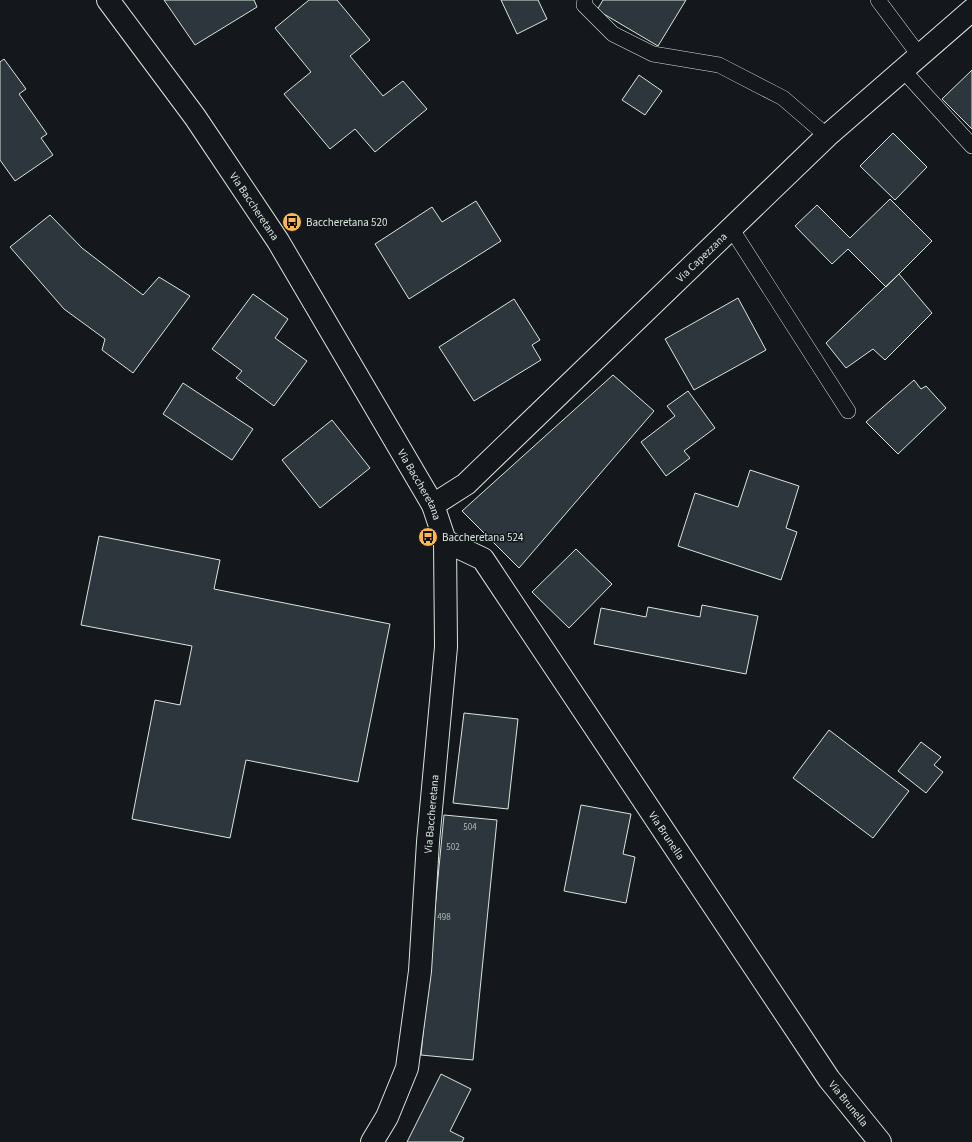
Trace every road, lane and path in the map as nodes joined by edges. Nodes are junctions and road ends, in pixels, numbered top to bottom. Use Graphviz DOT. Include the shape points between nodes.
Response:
graph roads {
  1 [pos="109,0"];
  2 [pos="585,0"];
  3 [pos="878,0"];
  4 [pos="972,10"];
  5 [pos="919,55"];
  6 [pos="902,69"];
  7 [pos="826,136"];
  8 [pos="972,146"];
  9 [pos="731,228"];
  10 [pos="848,411"];
  11 [pos="433,506"];
  12 [pos="445,541"];
  13 [pos="372,1142"];
  14 [pos="880,1142"];
  1 -- 11 [label="street, Via Baccheretana" via="195,117 278,241"];
  2 -- 7 [label="lane" via="584,5 613,34 653,54 719,65 783,98"];
  3 -- 5 [label="lane"];
  4 -- 5 [label="street, Via Capezzana"];
  5 -- 6 [label="street, Via Capezzana"];
  6 -- 7 [label="street, Via Capezzana"];
  6 -- 8 [label="lane"];
  7 -- 9 [label="street, Via Capezzana"];
  9 -- 10 [label="lane"];
  9 -- 11 [label="street, Via Capezzana" via="466,484"];
  11 -- 12 [label="street, Via Baccheretana"];
  12 -- 13 [label="street, Via Baccheretana" via="446,647 428,842 419,979 407,1068 387,1117"];
  12 -- 14 [label="street, Via Brunella" via="483,559 829,1079"];
}
